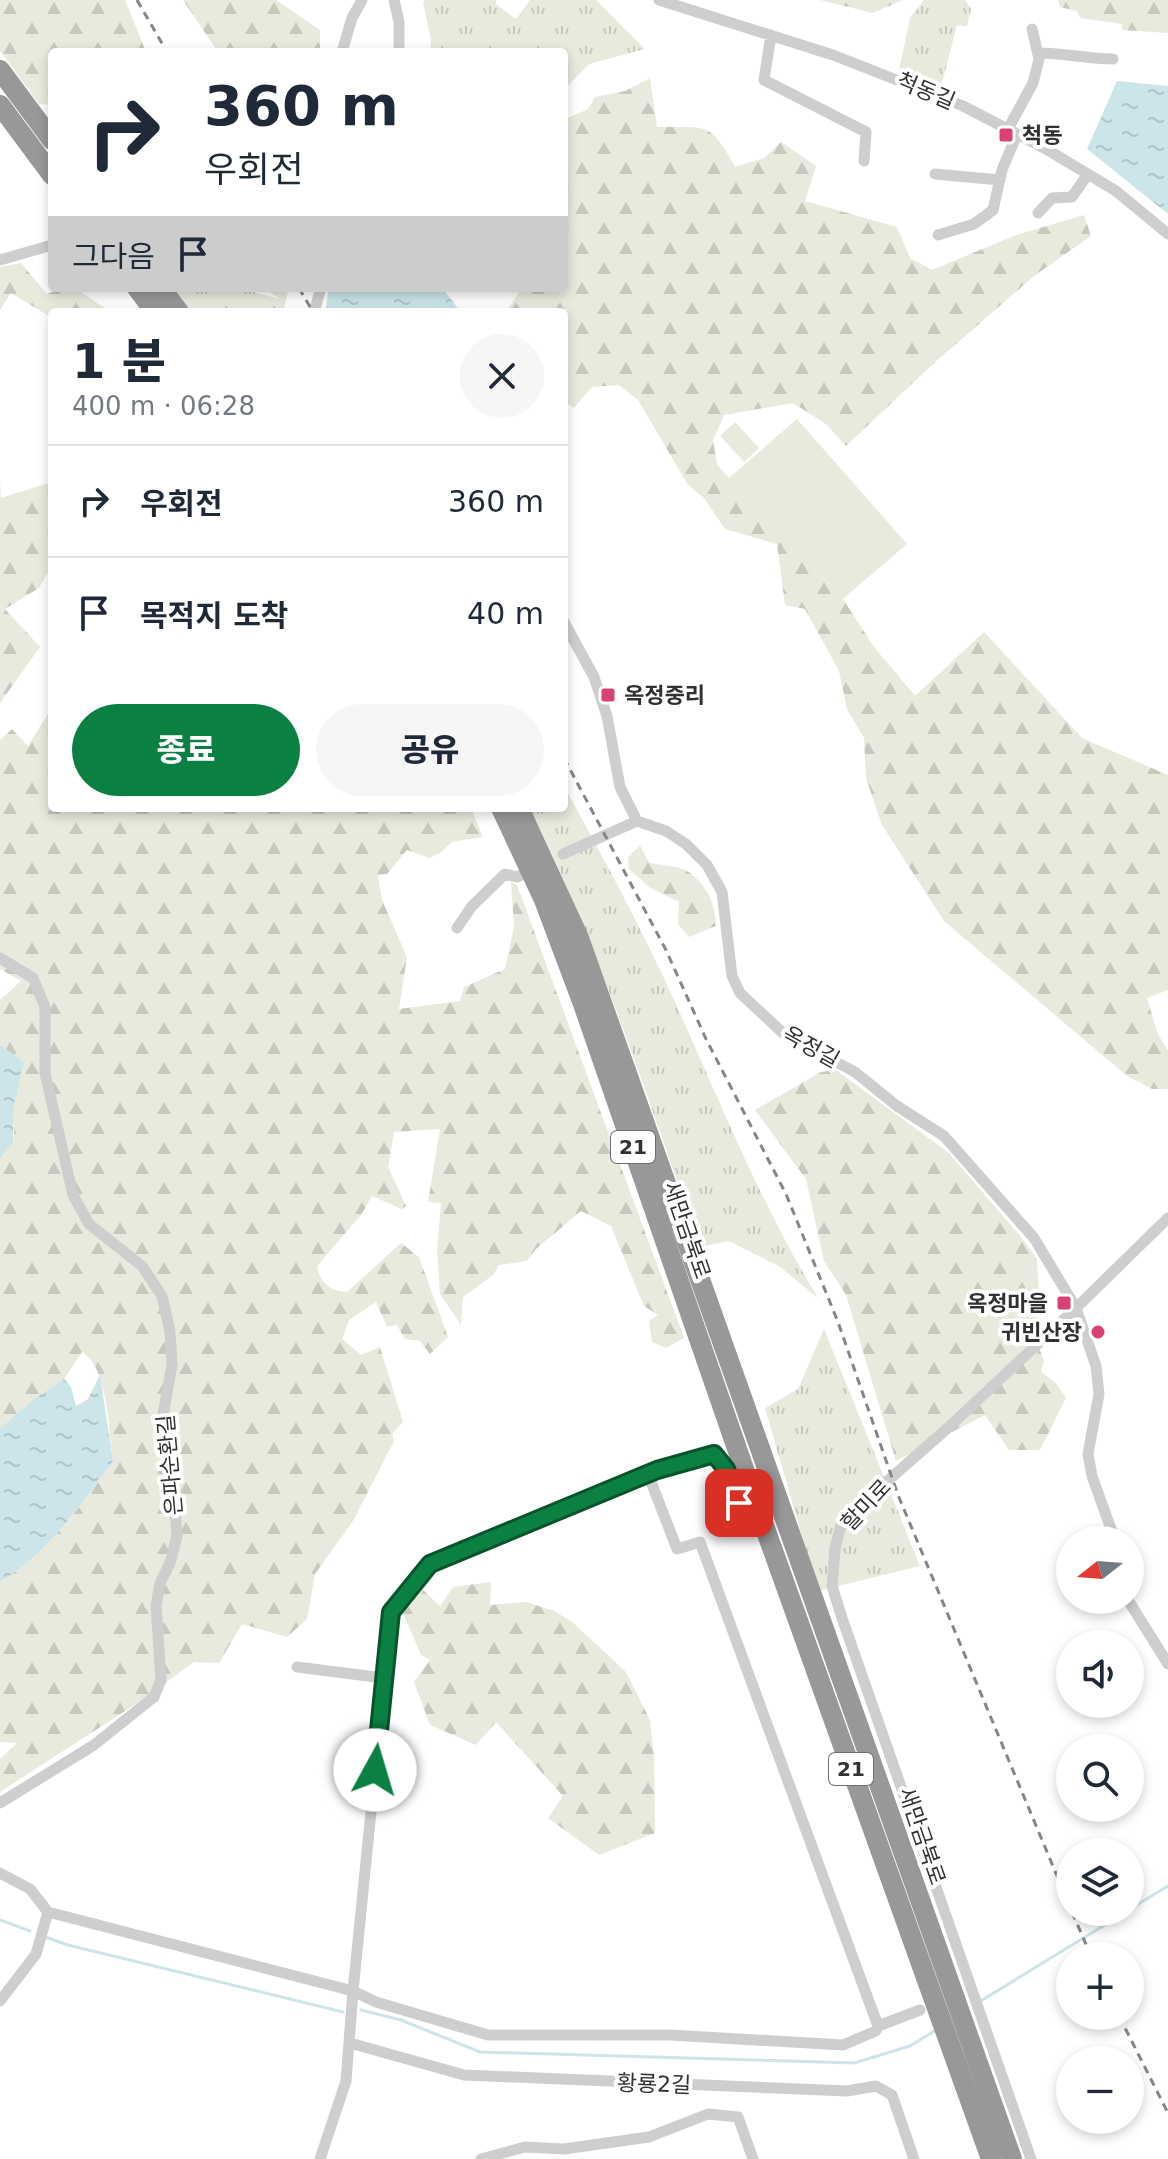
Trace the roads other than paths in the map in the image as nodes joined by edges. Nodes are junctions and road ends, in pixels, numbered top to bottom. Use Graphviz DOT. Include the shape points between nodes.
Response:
graph roads {
  1 [pos="362,0"];
  2 [pos="394,0"];
  3 [pos="659,0"];
  4 [pos="1032,29"];
  5 [pos="771,35"];
  6 [pos="343,48"];
  7 [pos="399,48"];
  8 [pos="1038,53"];
  9 [pos="1113,59"];
  10 [pos="0,70"];
  11 [pos="0,105"];
  12 [pos="1012,132"];
  13 [pos="48,135"];
  14 [pos="864,161"];
  15 [pos="48,170"];
  16 [pos="935,174"];
  17 [pos="1088,174"];
  18 [pos="1000,180"];
  19 [pos="1038,213"];
  20 [pos="1168,234"];
  21 [pos="938,235"];
  22 [pos="48,246"];
  23 [pos="0,260"];
  24 [pos="568,629"];
  25 [pos="503,812"];
  26 [pos="521,812"];
  27 [pos="637,821"];
  28 [pos="563,854"];
  29 [pos="521,875"];
  30 [pos="457,928"];
  31 [pos="0,958"];
  32 [pos="1168,1218"];
  33 [pos="1076,1308"];
  34 [pos="648,1474"];
  35 [pos="745,1497"];
  36 [pos="1110,1526"];
  37 [pos="1137,1614"];
  38 [pos="1168,1664"];
  39 [pos="297,1667"];
  40 [pos="384,1678"];
  41 [pos="0,1803"];
  42 [pos="0,1873"];
  43 [pos="48,1912"];
  44 [pos="353,1991"];
  45 [pos="943,1996"];
  46 [pos="0,2001"];
  47 [pos="878,2026"];
  48 [pos="350,2043"];
  49 [pos="970,2043"];
  50 [pos="320,2159"];
  51 [pos="481,2159"];
  52 [pos="753,2159"];
  53 [pos="914,2159"];
  54 [pos="988,2159"];
  55 [pos="1012,2159"];
  56 [pos="1031,2159"];
  1 -- 6 [label="street"];
  2 -- 7 [label="street"];
  3 -- 5 [label="street, 척동길"];
  4 -- 8 [label="street"];
  5 -- 12 [label="street, 척동길" via="888,74"];
  5 -- 14 [label="street" via="764,80 866,132"];
  8 -- 9 [label="street"];
  8 -- 12 [label="street" via="1033,83"];
  10 -- 13 [label="highway"];
  11 -- 15 [label="highway"];
  12 -- 17 [label="street, 척동길"];
  12 -- 18 [label="street"];
  16 -- 18 [label="street"];
  17 -- 19 [label="street" via="1072,197 1052,198"];
  17 -- 20 [label="street, 척동길"];
  18 -- 21 [label="street" via="993,210 974,224"];
  22 -- 23 [label="street"];
  24 -- 27 [label="street" via="594,677 620,787"];
  25 -- 35 [label="highway, 새만금북로 / 21" via="544,900 583,1004"];
  26 -- 45 [label="highway, 새만금북로 / 21" via="579,938 788,1529"];
  27 -- 28 [label="street"];
  27 -- 33 [label="street, 옥정길" via="666,831 707,865 722,892 732,976 740,993 785,1035 855,1072 944,1136 1034,1238"];
  29 -- 30 [label="street" via="505,874"];
  31 -- 41 [label="street, 은파순환길" via="33,978 45,1007 45,1073 73,1195 89,1224 142,1266 162,1296 172,1365 164,1434 177,1536 156,1606 161,1680 154,1697 94,1745"];
  32 -- 33 [label="street, 할미로"];
  33 -- 36 [label="street, 옥정길" via="1096,1366 1099,1394 1088,1454"];
  33 -- 45 [label="street, 할미로" via="868,1498 841,1525 835,1548 832,1586"];
  34 -- 35 [label="street" via="714,1454"];
  34 -- 40 [label="street" via="430,1564 391,1612"];
  34 -- 47 [label="street" via="677,1549 700,1542"];
  35 -- 45 [label="highway, 새만금북로 / 21" via="769,1538"];
  37 -- 38 [label="street"];
  39 -- 40 [label="street"];
  40 -- 44 [label="street"];
  42 -- 43 [label="street" via="30,1889"];
  43 -- 44 [label="street"];
  43 -- 46 [label="street" via="36,1954"];
  44 -- 47 [label="street" via="488,2035 670,2035 843,2045"];
  44 -- 48 [label="street"];
  45 -- 47 [label="street"];
  45 -- 49 [label="highway, 새만금북로 / 21"];
  45 -- 49 [label="street, 할미로"];
  48 -- 50 [label="street" via="346,2081"];
  48 -- 53 [label="street, 황룡2길" via="464,2075 831,2090 876,2086 892,2095"];
  49 -- 54 [label="highway, 새만금북로 / 21" via="967,2092"];
  49 -- 55 [label="highway, 새만금북로 / 21"];
  49 -- 56 [label="street"];
  51 -- 52 [label="street" via="525,2147 564,2149 649,2137 708,2114 738,2117"];
}
